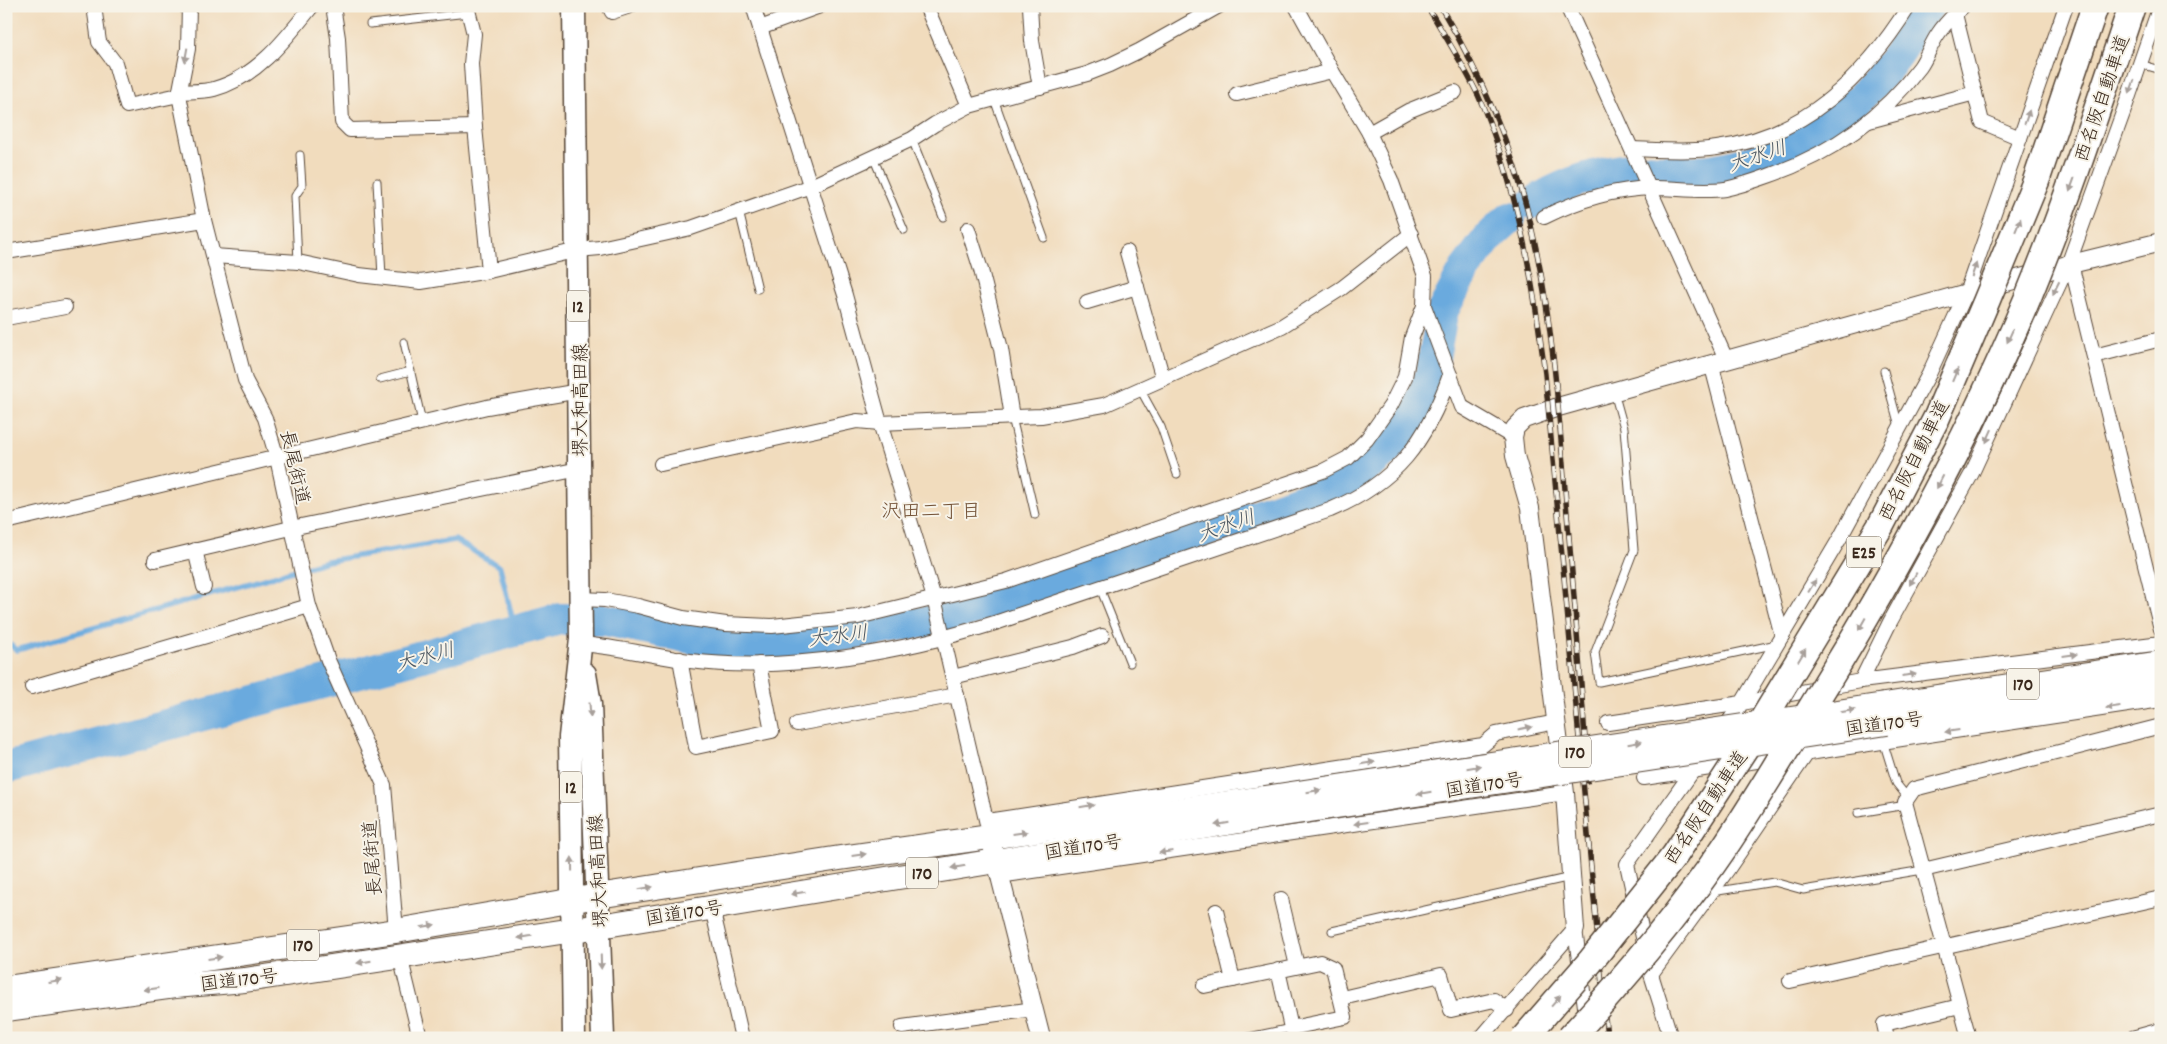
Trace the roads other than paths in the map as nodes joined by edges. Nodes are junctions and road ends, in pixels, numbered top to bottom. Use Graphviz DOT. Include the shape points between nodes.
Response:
graph roads {
  1 [pos="94,6"];
  2 [pos="189,6"];
  3 [pos="312,6"];
  4 [pos="333,6"];
  5 [pos="574,6"];
  6 [pos="610,6"];
  7 [pos="630,6"];
  8 [pos="753,6"];
  9 [pos="820,6"];
  10 [pos="926,6"];
  11 [pos="1030,6"];
  12 [pos="1219,6"];
  13 [pos="1296,6"];
  14 [pos="1567,6"];
  15 [pos="1910,6"];
  16 [pos="2066,6"];
  17 [pos="2094,6"];
  18 [pos="2132,6"];
  19 [pos="468,9"];
  20 [pos="1959,10"];
  21 [pos="2159,11"];
  22 [pos="370,24"];
  23 [pos="760,28"];
  24 [pos="2140,64"];
  25 [pos="2161,70"];
  26 [pos="1332,71"];
  27 [pos="1040,87"];
  28 [pos="1455,92"];
  29 [pos="179,93"];
  30 [pos="1975,93"];
  31 [pos="1237,94"];
  32 [pos="994,99"];
  33 [pos="969,106"];
  34 [pos="1866,122"];
  35 [pos="475,127"];
  36 [pos="1369,133"];
  37 [pos="2020,138"];
  38 [pos="912,140"];
  39 [pos="1634,152"];
  40 [pos="300,155"];
  41 [pos="873,157"];
  42 [pos="377,182"];
  43 [pos="811,186"];
  44 [pos="1650,186"];
  45 [pos="740,211"];
  46 [pos="943,217"];
  47 [pos="1544,217"];
  48 [pos="204,220"];
  49 [pos="968,229"];
  50 [pos="904,230"];
  51 [pos="1410,234"];
  52 [pos="1044,238"];
  53 [pos="2161,242"];
  54 [pos="578,250"];
  55 [pos="6,252"];
  56 [pos="1127,252"];
  57 [pos="214,256"];
  58 [pos="298,262"];
  59 [pos="2069,264"];
  60 [pos="489,271"];
  61 [pos="382,277"];
  62 [pos="1137,287"];
  63 [pos="758,289"];
  64 [pos="1966,293"];
  65 [pos="1087,302"];
  66 [pos="64,307"];
  67 [pos="1426,311"];
  68 [pos="6,318"];
  69 [pos="2161,338"];
  70 [pos="404,342"];
  71 [pos="2094,356"];
  72 [pos="1719,361"];
  73 [pos="410,371"];
  74 [pos="1449,371"];
  75 [pos="1884,371"];
  76 [pos="380,378"];
  77 [pos="1163,379"];
  78 [pos="1140,389"];
  79 [pos="1614,391"];
  80 [pos="579,392"];
  81 [pos="1012,416"];
  82 [pos="422,422"];
  83 [pos="880,423"];
  84 [pos="1899,429"];
  85 [pos="1512,437"];
  86 [pos="277,458"];
  87 [pos="662,464"];
  88 [pos="579,469"];
  89 [pos="1177,474"];
  90 [pos="1035,515"];
  91 [pos="6,522"];
  92 [pos="291,528"];
  93 [pos="195,550"];
  94 [pos="154,560"];
  95 [pos="204,587"];
  96 [pos="1100,588"];
  97 [pos="580,602"];
  98 [pos="935,603"];
  99 [pos="309,606"];
  100 [pos="2161,628"];
  101 [pos="943,636"];
  102 [pos="1102,636"];
  103 [pos="1780,640"];
  104 [pos="581,642"];
  105 [pos="2161,643"];
  106 [pos="680,659"];
  107 [pos="1130,662"];
  108 [pos="2161,663"];
  109 [pos="759,664"];
  110 [pos="953,677"];
  111 [pos="1860,681"];
  112 [pos="2161,683"];
  113 [pos="32,687"];
  114 [pos="957,695"];
  115 [pos="2161,700"];
  116 [pos="1742,703"];
  117 [pos="1556,722"];
  118 [pos="1608,723"];
  119 [pos="1885,723"];
  120 [pos="797,724"];
  121 [pos="2161,726"];
  122 [pos="1808,752"];
  123 [pos="1694,770"];
  124 [pos="1644,778"];
  125 [pos="1565,793"];
  126 [pos="1907,801"];
  127 [pos="1268,807"];
  128 [pos="1858,813"];
  129 [pos="2161,814"];
  130 [pos="988,829"];
  131 [pos="997,868"];
  132 [pos="1923,870"];
  133 [pos="1572,876"];
  134 [pos="1712,892"];
  135 [pos="598,896"];
  136 [pos="2161,898"];
  137 [pos="1281,899"];
  138 [pos="572,900"];
  139 [pos="712,908"];
  140 [pos="1216,911"];
  141 [pos="600,926"];
  142 [pos="1576,929"];
  143 [pos="573,930"];
  144 [pos="396,931"];
  145 [pos="1332,931"];
  146 [pos="1944,946"];
  147 [pos="400,956"];
  148 [pos="1297,966"];
  149 [pos="1278,970"];
  150 [pos="1651,974"];
  151 [pos="1232,980"];
  152 [pos="1790,981"];
  153 [pos="1204,986"];
  154 [pos="6,988"];
  155 [pos="1342,998"];
  156 [pos="1960,1006"];
  157 [pos="1034,1009"];
  158 [pos="6,1010"];
  159 [pos="1507,1010"];
  160 [pos="902,1027"];
  161 [pos="1290,1028"];
  162 [pos="2161,1030"];
  163 [pos="420,1038"];
  164 [pos="574,1038"];
  165 [pos="604,1038"];
  166 [pos="742,1038"];
  167 [pos="1041,1038"];
  168 [pos="1244,1038"];
  169 [pos="1481,1038"];
  170 [pos="1524,1038"];
  171 [pos="1570,1038"];
  172 [pos="1589,1038"];
  173 [pos="1672,1038"];
  174 [pos="1887,1038"];
  175 [pos="1969,1038"];
  176 [pos="2132,1038"];
  1 -- 29 [label="street" via="99,42 115,63 127,106"];
  2 -- 29 [label="street, 長尾街道, one-way" via="188,49"];
  3 -- 29 [label="street" via="267,59 246,74 212,90"];
  4 -- 35 [label="street" via="338,38 342,122 350,130"];
  5 -- 54 [label="main road, 堺大和高田線 / 12"];
  6 -- 7 [label="street" via="612,12"];
  8 -- 23 [label="street"];
  9 -- 23 [label="street"];
  10 -- 33 [label="street"];
  11 -- 27 [label="street"];
  12 -- 27 [label="street" via="1110,65"];
  13 -- 26 [label="street"];
  14 -- 39 [label="street"];
  15 -- 39 [label="street" via="1889,38 1857,76 1832,98 1788,125 1747,142 1717,148"];
  37 -- 16 [label="street, one-way"];
  170 -- 17 [label="highway, 西名阪自動車道 / E25, one-way, bridge" via="1590,962 1675,855 1756,731 1880,525 1937,418 1986,302 2036,180"];
  18 -- 171 [label="highway, 西名阪自動車道 / E25, one-way, bridge" via="2071,187 2027,299 1972,419 1916,527 1852,642 1723,850 1636,966"];
  19 -- 22 [label="lane"];
  19 -- 35 [label="street" via="474,34 471,64"];
  20 -- 30 [label="street"];
  20 -- 34 [label="street" via="1937,35 1920,66 1896,95"];
  21 -- 24 [label="street"];
  23 -- 43 [label="street"];
  24 -- 25 [label="lane"];
  24 -- 59 [label="street, one-way"];
  26 -- 31 [label="street"];
  26 -- 36 [label="street"];
  27 -- 32 [label="street"];
  28 -- 36 [label="street" via="1408,111"];
  29 -- 48 [label="street, 長尾街道"];
  30 -- 34 [label="street"];
  30 -- 37 [label="street" via="1982,122"];
  32 -- 33 [label="street"];
  32 -- 52 [label="lane"];
  33 -- 38 [label="street"];
  34 -- 44 [label="street" via="1809,160 1753,181 1725,189"];
  35 -- 60 [label="street"];
  36 -- 51 [label="street" via="1391,180"];
  64 -- 37 [label="street, one-way"];
  38 -- 41 [label="street"];
  38 -- 46 [label="lane"];
  39 -- 44 [label="street"];
  40 -- 58 [label="lane" via="302,186 295,196"];
  41 -- 43 [label="street"];
  41 -- 50 [label="lane"];
  42 -- 61 [label="lane"];
  43 -- 45 [label="street"];
  43 -- 83 [label="street"];
  44 -- 47 [label="street" via="1594,197"];
  44 -- 72 [label="street"];
  45 -- 54 [label="street" via="691,228"];
  45 -- 63 [label="lane"];
  48 -- 55 [label="street"];
  48 -- 57 [label="street, 長尾街道"];
  49 -- 81 [label="street" via="1001,349"];
  51 -- 67 [label="street" via="1425,276"];
  51 -- 77 [label="street" via="1342,288 1282,326"];
  53 -- 59 [label="street"];
  54 -- 60 [label="street"];
  54 -- 80 [label="main road, 堺大和高田線 / 12"];
  56 -- 62 [label="street"];
  57 -- 58 [label="street"];
  57 -- 86 [label="street, 長尾街道" via="245,380 265,418"];
  58 -- 61 [label="street"];
  59 -- 64 [label="street"];
  59 -- 71 [label="street"];
  59 -- 111 [label="street, one-way" via="1972,473"];
  60 -- 61 [label="street" via="421,282"];
  62 -- 65 [label="street"];
  62 -- 77 [label="street"];
  64 -- 72 [label="street"];
  64 -- 84 [label="street" via="1929,374"];
  66 -- 68 [label="street"];
  67 -- 74 [label="street"];
  67 -- 98 [label="street" via="1412,337 1405,377 1391,406 1367,439 1348,458 1324,471"];
  69 -- 71 [label="street"];
  70 -- 73 [label="lane"];
  71 -- 100 [label="street"];
  72 -- 79 [label="street"];
  72 -- 103 [label="street"];
  73 -- 76 [label="lane"];
  73 -- 82 [label="lane"];
  74 -- 85 [label="street" via="1462,407"];
  74 -- 96 [label="street" via="1438,409 1422,435 1401,464 1357,499"];
  75 -- 84 [label="lane"];
  77 -- 78 [label="street"];
  78 -- 81 [label="street" via="1104,405 1041,416"];
  78 -- 89 [label="lane" via="1161,427"];
  79 -- 85 [label="street" via="1524,419"];
  79 -- 103 [label="lane" via="1624,428 1634,550 1595,652 1599,682"];
  80 -- 82 [label="street" via="487,407"];
  80 -- 88 [label="main road, 堺大和高田線 / 12"];
  81 -- 83 [label="street"];
  81 -- 90 [label="lane"];
  82 -- 86 [label="street"];
  83 -- 87 [label="street" via="857,420"];
  83 -- 98 [label="street"];
  103 -- 84 [label="street, one-way"];
  85 -- 117 [label="street" via="1530,508"];
  86 -- 91 [label="street"];
  86 -- 92 [label="street, 長尾街道"];
  88 -- 92 [label="street"];
  88 -- 97 [label="main road, 堺大和高田線 / 12"];
  92 -- 93 [label="street"];
  92 -- 99 [label="street, 長尾街道"];
  93 -- 94 [label="street"];
  93 -- 95 [label="street"];
  96 -- 101 [label="street"];
  96 -- 107 [label="lane"];
  97 -- 98 [label="street" via="605,600 683,618 772,626"];
  97 -- 104 [label="main road, 堺大和高田線 / 12"];
  98 -- 101 [label="street"];
  99 -- 113 [label="street"];
  99 -- 144 [label="street, 長尾街道" via="384,786"];
  101 -- 109 [label="street" via="819,661"];
  101 -- 110 [label="street"];
  102 -- 110 [label="street" via="1073,647"];
  103 -- 116 [label="street"];
  104 -- 106 [label="street"];
  104 -- 135 [label="main road, 堺大和高田線 / 12, one-way" via="590,704"];
  138 -- 104 [label="main road, 堺大和高田線 / 12, one-way" via="570,737"];
  111 -- 105 [label="street, one-way"];
  106 -- 109 [label="street"];
  106 -- 109 [label="street" via="696,747 772,731"];
  108 -- 119 [label="highway, 国道170号 / 170"];
  110 -- 114 [label="street"];
  111 -- 116 [label="street"];
  112 -- 119 [label="highway, 国道170号 / 170"];
  114 -- 120 [label="street"];
  114 -- 130 [label="street"];
  115 -- 119 [label="street, one-way"];
  116 -- 118 [label="street"];
  116 -- 123 [label="street"];
  117 -- 125 [label="street"];
  130 -- 117 [label="street, one-way" via="1483,746 1496,734"];
  119 -- 122 [label="street"];
  119 -- 126 [label="lane" via="1896,782"];
  119 -- 127 [label="highway, 国道170号 / 170, bridge"];
  121 -- 126 [label="street" via="1914,789"];
  122 -- 123 [label="street"];
  122 -- 134 [label="street"];
  123 -- 124 [label="street"];
  123 -- 150 [label="street" via="1627,864"];
  125 -- 131 [label="street, one-way"];
  125 -- 133 [label="street"];
  126 -- 128 [label="lane"];
  126 -- 132 [label="street"];
  130 -- 127 [label="highway, 国道170号 / 170, one-way"];
  127 -- 131 [label="highway, 国道170号 / 170, one-way"];
  129 -- 132 [label="street"];
  130 -- 131 [label="street"];
  135 -- 130 [label="highway, 国道170号 / 170, one-way" via="840,858"];
  131 -- 139 [label="highway, 国道170号 / 170, one-way"];
  131 -- 157 [label="street"];
  132 -- 134 [label="lane" via="1803,890 1774,882"];
  132 -- 146 [label="street"];
  133 -- 142 [label="street"];
  133 -- 145 [label="lane"];
  134 -- 150 [label="street"];
  135 -- 138 [label="highway, 国道170号 / 170"];
  135 -- 141 [label="main road, 堺大和高田線 / 12"];
  136 -- 146 [label="street"];
  137 -- 148 [label="street"];
  138 -- 143 [label="main road, 堺大和高田線 / 12"];
  144 -- 138 [label="highway, 国道170号 / 170, one-way"];
  139 -- 141 [label="highway, 国道170号 / 170"];
  139 -- 166 [label="street"];
  140 -- 151 [label="street"];
  141 -- 143 [label="highway, 国道170号 / 170"];
  141 -- 165 [label="main road, 堺大和高田線 / 12, one-way"];
  142 -- 159 [label="street"];
  142 -- 172 [label="street"];
  143 -- 147 [label="highway, 国道170号 / 170, one-way"];
  143 -- 164 [label="main road, 堺大和高田線 / 12"];
  154 -- 144 [label="highway, 国道170号 / 170, one-way"];
  146 -- 152 [label="street"];
  146 -- 156 [label="street"];
  147 -- 158 [label="highway, 国道170号 / 170, one-way" via="245,980 167,987"];
  147 -- 163 [label="street"];
  148 -- 149 [label="street"];
  148 -- 155 [label="street" via="1320,962 1333,968"];
  149 -- 151 [label="street"];
  149 -- 161 [label="street"];
  150 -- 173 [label="street"];
  151 -- 153 [label="street"];
  155 -- 159 [label="street" via="1441,975 1451,1010 1494,1000"];
  155 -- 161 [label="street" via="1345,1017"];
  156 -- 174 [label="street" via="1884,1024"];
  156 -- 175 [label="street"];
  157 -- 160 [label="street"];
  157 -- 167 [label="street"];
  159 -- 169 [label="street"];
  161 -- 168 [label="lane"];
  162 -- 176 [label="street"];
}
